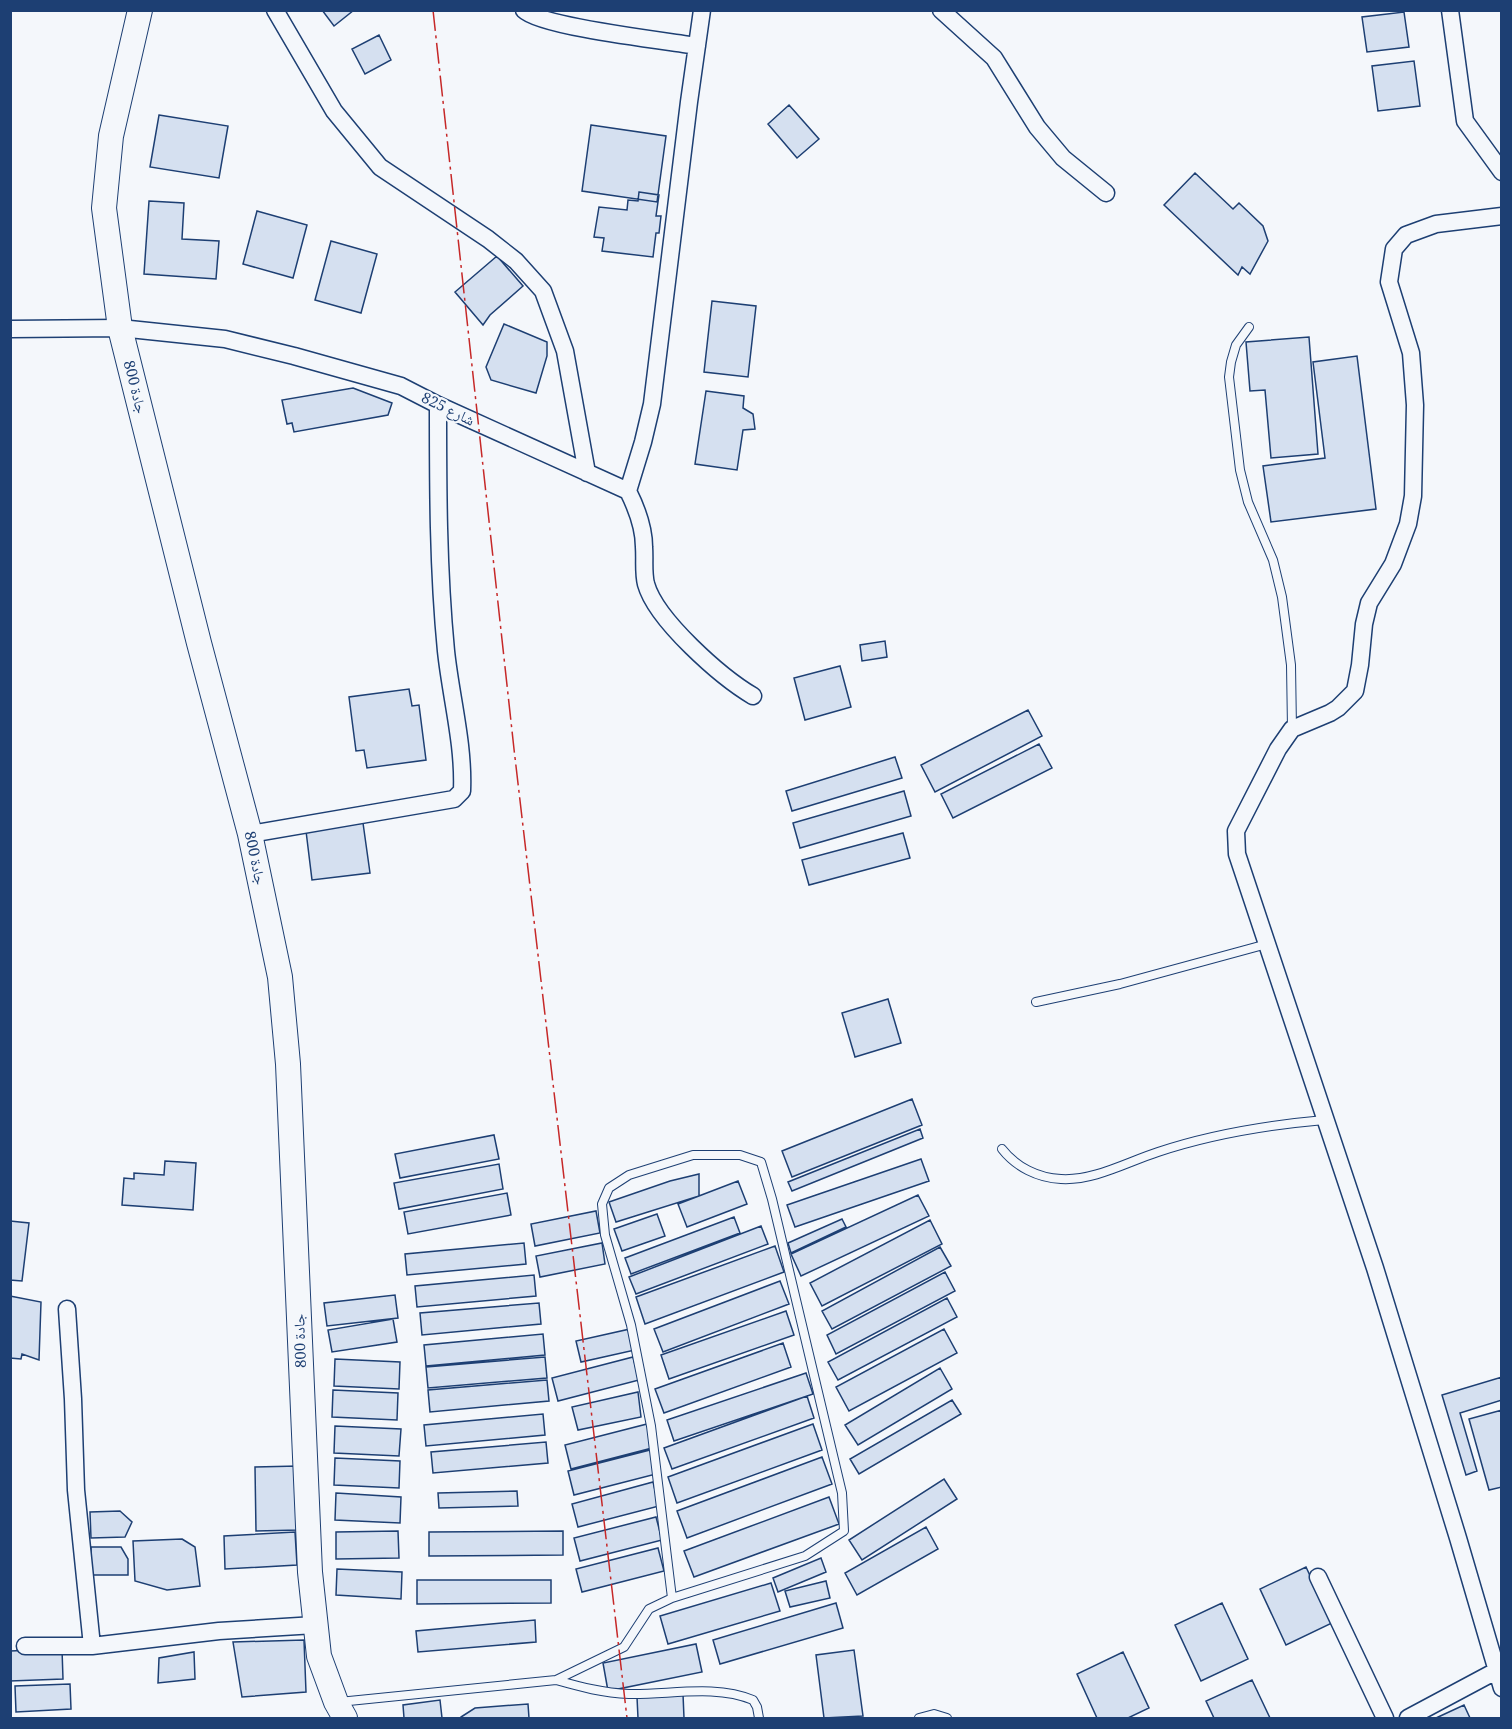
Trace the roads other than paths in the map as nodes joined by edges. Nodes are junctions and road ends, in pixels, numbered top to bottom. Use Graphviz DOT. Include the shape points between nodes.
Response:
graph roads {
  1 [pos="140,10"];
  2 [pos="275,10"];
  3 [pos="524,10"];
  4 [pos="702,10"];
  5 [pos="941,10"];
  6 [pos="1450,10"];
  7 [pos="697,46"];
  8 [pos="1502,172"];
  9 [pos="1106,193"];
  10 [pos="1502,216"];
  11 [pos="1249,327"];
  12 [pos="120,328"];
  13 [pos="10,329"];
  14 [pos="438,405"];
  15 [pos="587,473"];
  16 [pos="628,491"];
  17 [pos="753,696"];
  18 [pos="1292,729"];
  19 [pos="250,834"];
  20 [pos="1267,944"];
  21 [pos="1036,1002"];
  22 [pos="1324,1120"];
  23 [pos="1002,1149"];
  24 [pos="67,1309"];
  25 [pos="1318,1577"];
  26 [pos="672,1598"];
  27 [pos="315,1625"];
  28 [pos="25,1646"];
  29 [pos="92,1646"];
  30 [pos="1496,1671"];
  31 [pos="556,1680"];
  32 [pos="1502,1688"];
  33 [pos="340,1710"];
  34 [pos="759,1719"];
  35 [pos="919,1719"];
  36 [pos="947,1719"];
  37 [pos="1385,1719"];
  38 [pos="1408,1719"];
  1 -- 12 [label="main road, جادة 800" via="111,136 104,208"];
  2 -- 15 [label="street" via="334,111 380,167 488,239 516,261 543,291 565,351"];
  3 -- 7 [label="street" via="530,16 572,27"];
  4 -- 7 [label="street"];
  5 -- 9 [label="street" via="994,58 1037,127 1063,158"];
  6 -- 8 [label="street" via="1465,121"];
  7 -- 16 [label="street" via="652,404"];
  10 -- 18 [label="street" via="1436,224 1406,235 1394,249 1389,282 1411,353 1415,405 1413,496 1408,524 1393,564 1369,603 1355,692 1330,713"];
  11 -- 18 [label="lane" via="1236,345 1229,377 1240,470 1248,502 1273,560 1282,597 1291,665"];
  12 -- 13 [label="street, شارع 825"];
  12 -- 14 [label="street, شارع 825" via="225,339 401,386"];
  12 -- 19 [label="main road, جادة 800"];
  14 -- 15 [label="street, شارع 825"];
  14 -- 19 [label="street" via="438,528 446,651 459,738 462,791 454,799"];
  15 -- 16 [label="street, شارع 825"];
  16 -- 17 [label="street" via="639,514 645,578 653,598 693,647"];
  18 -- 20 [label="street" via="1235,836 1237,854"];
  19 -- 27 [label="main road, جادة 800" via="280,977 288,1064"];
  20 -- 21 [label="lane"];
  20 -- 22 [label="street"];
  22 -- 23 [label="lane" via="1276,1124 1192,1142 1078,1178 1036,1174 1010,1160"];
  22 -- 30 [label="street" via="1385,1301"];
  24 -- 29 [label="street" via="76,1490"];
  25 -- 37 [label="street"];
  26 -- 26 [label="lane" via="805,1556 844,1531 842,1493 772,1199 761,1162 740,1155 693,1155 629,1175 609,1188 602,1204 604,1235 631,1325 651,1426"];
  26 -- 31 [label="lane" via="650,1609 624,1647"];
  27 -- 29 [label="street" via="219,1631"];
  27 -- 33 [label="main road, جادة 800" via="319,1656"];
  28 -- 29 [label="street"];
  30 -- 32 [label="street"];
  30 -- 38 [label="street"];
  31 -- 33 [label="lane"];
  31 -- 34 [label="lane" via="598,1692 737,1695 753,1700"];
  35 -- 36 [label="lane" via="934,1714"];
}
